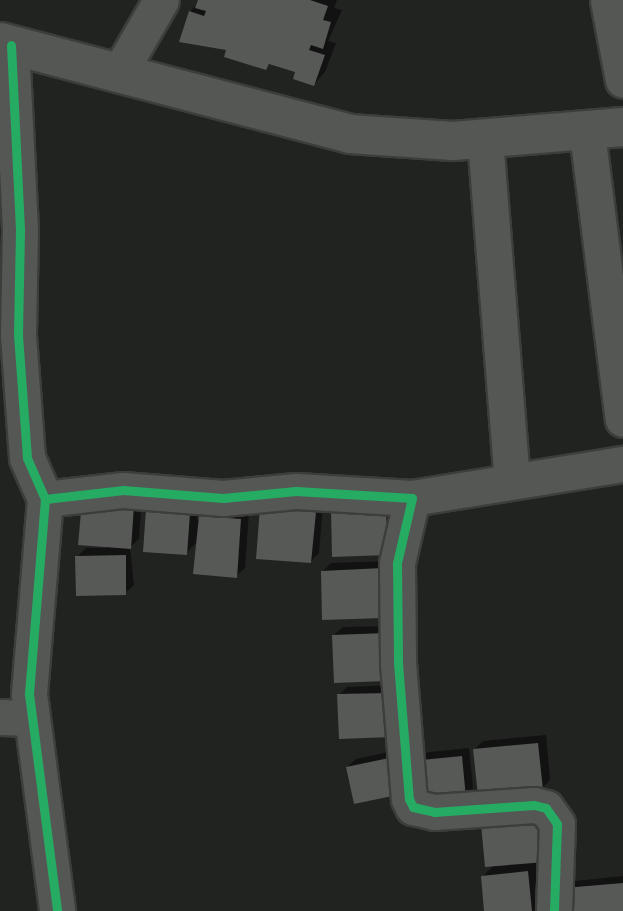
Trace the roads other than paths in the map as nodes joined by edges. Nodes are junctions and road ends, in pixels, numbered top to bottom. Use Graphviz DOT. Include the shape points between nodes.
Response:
graph roads {
  1 [pos="161,0"];
  2 [pos="608,0"];
  3 [pos="5,43"];
  4 [pos="119,73"];
  5 [pos="623,80"];
  6 [pos="605,129"];
  7 [pos="485,139"];
  8 [pos="623,419"];
  9 [pos="623,464"];
  10 [pos="512,481"];
  11 [pos="412,498"];
  12 [pos="45,499"];
  13 [pos="16,717"];
  14 [pos="57,911"];
  15 [pos="554,911"];
  1 -- 4 [label="street"];
  2 -- 5 [label="street"];
  3 -- 4 [label="street"];
  3 -- 12 [label="street" via="20,230 18,335 27,458"];
  4 -- 7 [label="street" via="350,134"];
  6 -- 7 [label="street"];
  6 -- 8 [label="street"];
  7 -- 10 [label="street"];
  9 -- 10 [label="street"];
  10 -- 11 [label="street"];
  11 -- 12 [label="street" via="296,491 223,498 123,491"];
  11 -- 15 [label="street" via="397,562 398,663 409,799 413,807 434,812 546,808 557,824"];
  12 -- 13 [label="street"];
  13 -- 14 [label="street"];
}
